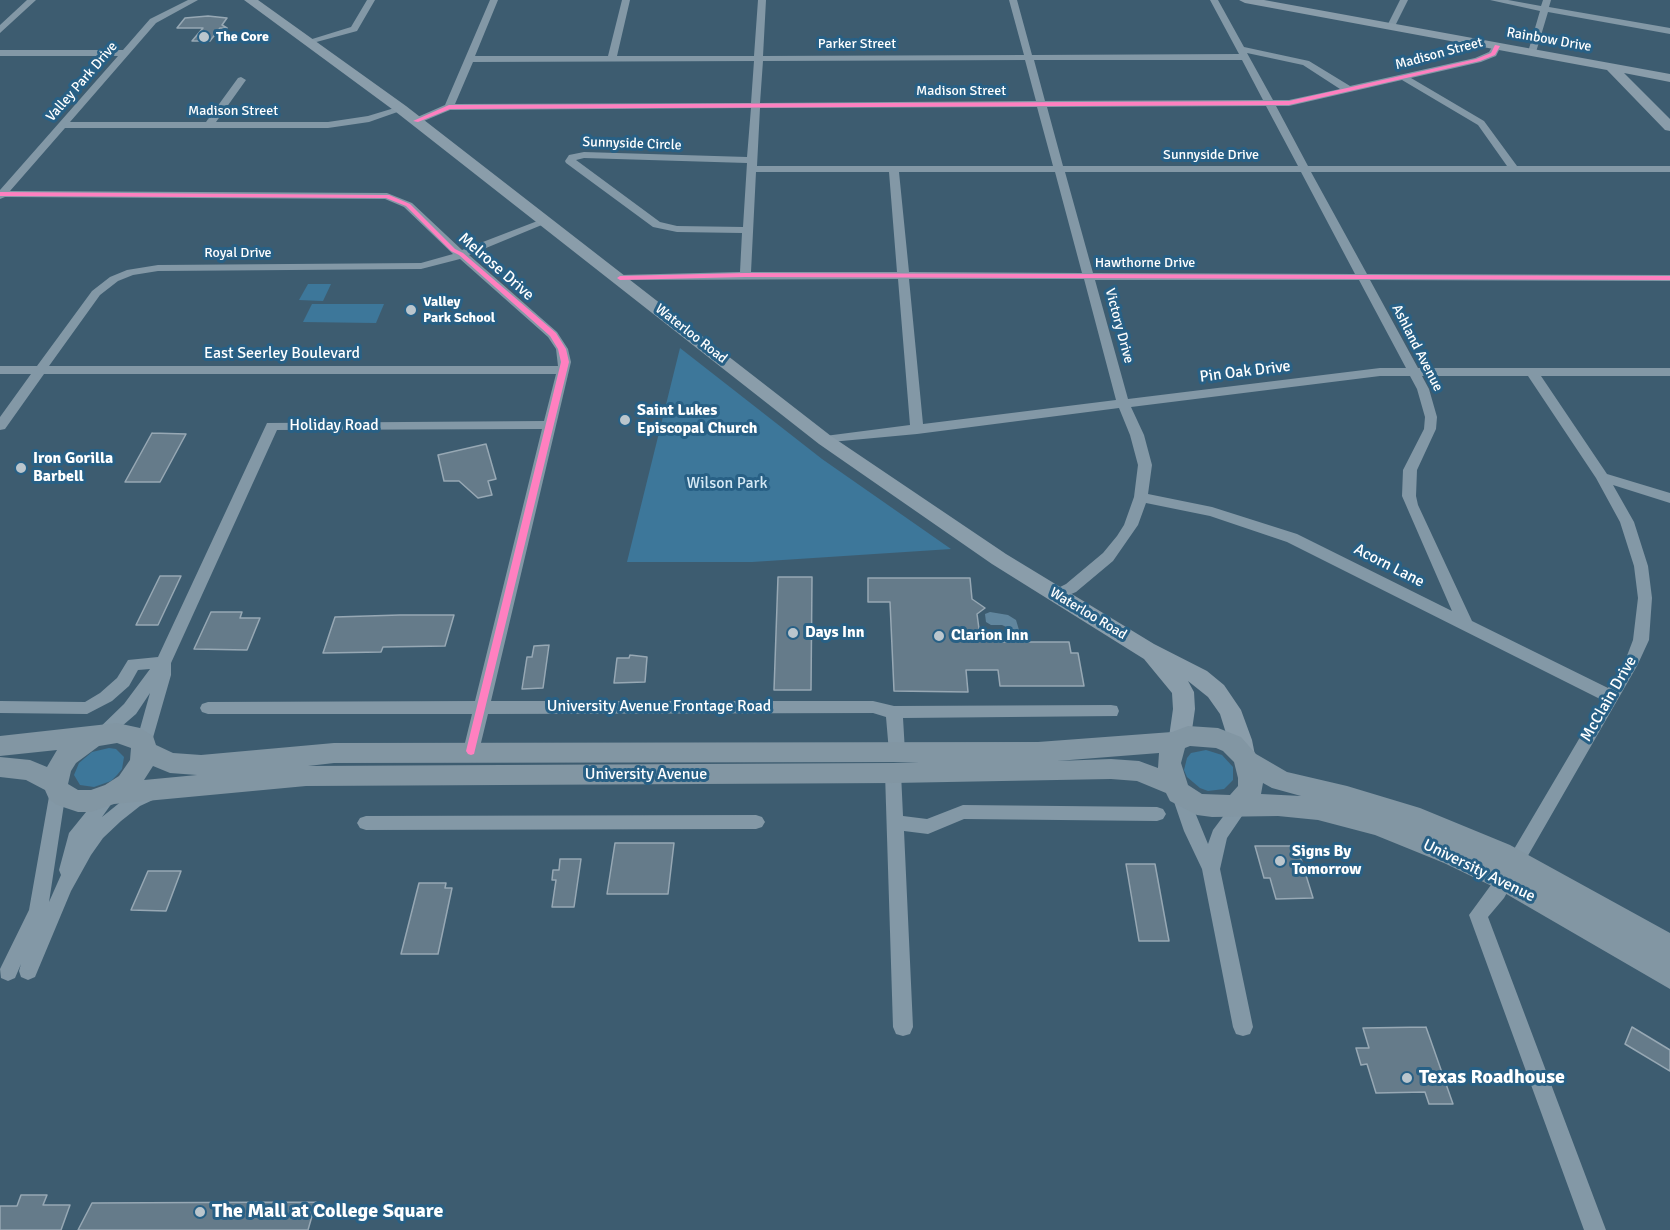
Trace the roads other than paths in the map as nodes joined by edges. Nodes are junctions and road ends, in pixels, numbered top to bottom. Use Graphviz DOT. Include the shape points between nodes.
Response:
graph roads {
  1 [pos="32,0"];
  2 [pos="194,0"];
  3 [pos="249,0"];
  4 [pos="371,0"];
  5 [pos="494,0"];
  6 [pos="626,0"];
  7 [pos="762,0"];
  8 [pos="1013,0"];
  9 [pos="1214,0"];
  10 [pos="1245,0"];
  11 [pos="1404,0"];
  12 [pos="1494,0"];
  13 [pos="1521,0"];
  14 [pos="1546,4"];
  15 [pos="1391,26"];
  16 [pos="1670,26"];
  17 [pos="0,30"];
  18 [pos="1670,31"];
  19 [pos="312,42"];
  20 [pos="1497,46"];
  21 [pos="1532,52"];
  22 [pos="0,53"];
  23 [pos="125,53"];
  24 [pos="1242,53"];
  25 [pos="1029,57"];
  26 [pos="758,58"];
  27 [pos="469,59"];
  28 [pos="612,59"];
  29 [pos="1611,67"];
  30 [pos="1403,77"];
  31 [pos="1670,78"];
  32 [pos="241,80"];
  33 [pos="1349,90"];
  34 [pos="1042,104"];
  35 [pos="1270,104"];
  36 [pos="755,105"];
  37 [pos="449,107"];
  38 [pos="401,109"];
  39 [pos="416,121"];
  40 [pos="62,125"];
  41 [pos="209,125"];
  42 [pos="1670,128"];
  43 [pos="752,164"];
  44 [pos="1305,168"];
  45 [pos="894,169"];
  46 [pos="1060,169"];
  47 [pos="1514,169"];
  48 [pos="1670,169"];
  49 [pos="0,195"];
  50 [pos="544,222"];
  51 [pos="748,230"];
  52 [pos="461,254"];
  53 [pos="745,275"];
  54 [pos="903,275"];
  55 [pos="1090,276"];
  56 [pos="1363,277"];
  57 [pos="620,278"];
  58 [pos="1670,278"];
  59 [pos="0,370"];
  60 [pos="41,370"];
  61 [pos="564,370"];
  62 [pos="1414,372"];
  63 [pos="1532,372"];
  64 [pos="1670,372"];
  65 [pos="1123,403"];
  66 [pos="0,426"];
  67 [pos="550,426"];
  68 [pos="918,430"];
  69 [pos="825,440"];
  70 [pos="1602,477"];
  71 [pos="1141,497"];
  72 [pos="1670,498"];
  73 [pos="1057,595"];
  74 [pos="1466,625"];
  75 [pos="1146,650"];
  76 [pos="163,663"];
  77 [pos="1611,697"];
  78 [pos="0,707"];
  79 [pos="208,708"];
  80 [pos="482,708"];
  81 [pos="1111,711"];
  82 [pos="894,712"];
  83 [pos="97,736"];
  84 [pos="1177,740"];
  85 [pos="0,746"];
  86 [pos="145,747"];
  87 [pos="471,751"];
  88 [pos="1245,758"];
  89 [pos="895,762"];
  90 [pos="0,767"];
  91 [pos="342,776"];
  92 [pos="56,787"];
  93 [pos="1177,790"];
  94 [pos="154,791"];
  95 [pos="112,794"];
  96 [pos="1236,805"];
  97 [pos="1157,814"];
  98 [pos="756,822"];
  99 [pos="895,822"];
  100 [pos="366,823"];
  101 [pos="1211,869"];
  102 [pos="1511,871"];
  103 [pos="64,887"];
  104 [pos="1670,948"];
  105 [pos="28,971"];
  106 [pos="8,972"];
  107 [pos="1670,976"];
  108 [pos="903,1027"];
  109 [pos="1243,1027"];
  110 [pos="1595,1230"];
  1 -- 17 [label="street"];
  2 -- 23 [label="street, Valley Park Drive" via="159,16"];
  3 -- 19 [label="main road, Waterloo Road"];
  4 -- 19 [label="street" via="354,29"];
  5 -- 27 [label="street"];
  6 -- 28 [label="street"];
  7 -- 26 [label="street"];
  8 -- 25 [label="street, Victory Drive"];
  9 -- 24 [label="street, Ashland Avenue"];
  10 -- 15 [label="main road, Rainbow Drive"];
  11 -- 15 [label="street"];
  12 -- 14 [label="street"];
  13 -- 14 [label="street"];
  14 -- 16 [label="street"];
  14 -- 18 [label="street"];
  14 -- 21 [label="street"];
  15 -- 20 [label="main road, Rainbow Drive"];
  19 -- 38 [label="main road, Waterloo Road"];
  20 -- 21 [label="main road, Rainbow Drive"];
  20 -- 30 [label="street, Madison Street" via="1493,54 1478,60"];
  21 -- 29 [label="main road, Rainbow Drive"];
  22 -- 23 [label="street"];
  23 -- 40 [label="street, Valley Park Drive"];
  24 -- 25 [label="street, Parker Street"];
  24 -- 33 [label="street, Parker Street" via="1306,63"];
  24 -- 35 [label="street, Ashland Avenue"];
  25 -- 26 [label="street, Parker Street"];
  25 -- 34 [label="street, Victory Drive"];
  26 -- 28 [label="street, Parker Street"];
  26 -- 36 [label="street"];
  27 -- 28 [label="street, Parker Street"];
  27 -- 37 [label="street"];
  29 -- 31 [label="main road, Rainbow Drive"];
  29 -- 42 [label="main road"];
  30 -- 33 [label="street, Madison Street"];
  30 -- 47 [label="street" via="1480,123"];
  32 -- 41 [label="street"];
  33 -- 35 [label="street, Madison Street"];
  34 -- 35 [label="street, Madison Street"];
  34 -- 36 [label="street, Madison Street"];
  34 -- 46 [label="street, Victory Drive"];
  35 -- 44 [label="street, Ashland Avenue"];
  36 -- 37 [label="street, Madison Street"];
  36 -- 43 [label="street"];
  37 -- 39 [label="street, Madison Street"];
  38 -- 39 [label="main road, Waterloo Road"];
  38 -- 41 [label="street, Madison Street" via="340,124"];
  39 -- 50 [label="main road, Waterloo Road"];
  40 -- 41 [label="street, Madison Street"];
  40 -- 49 [label="street, Valley Park Drive"];
  43 -- 45 [label="street, Sunnyside Drive"];
  43 -- 51 [label="street"];
  43 -- 51 [label="street, Sunnyside Circle" via="584,155 570,162 657,225"];
  44 -- 46 [label="street, Sunnyside Drive"];
  44 -- 47 [label="street, Sunnyside Drive"];
  44 -- 56 [label="street, Ashland Avenue"];
  45 -- 46 [label="street, Sunnyside Drive"];
  45 -- 54 [label="street"];
  46 -- 55 [label="street, Victory Drive"];
  47 -- 48 [label="street, Sunnyside Drive"];
  49 -- 52 [label="street, Melrose Drive" via="378,194 408,205"];
  50 -- 52 [label="street, Royal Drive"];
  50 -- 57 [label="main road, Waterloo Road"];
  51 -- 53 [label="street"];
  52 -- 60 [label="street, Royal Drive" via="409,268 158,268 132,272 101,288"];
  52 -- 61 [label="street, Melrose Drive" via="553,335 562,349"];
  53 -- 54 [label="street, Hawthorne Drive"];
  53 -- 57 [label="street, Hawthorne Drive"];
  54 -- 55 [label="street, Hawthorne Drive"];
  54 -- 68 [label="street"];
  55 -- 56 [label="street, Hawthorne Drive"];
  55 -- 65 [label="street, Victory Drive"];
  56 -- 58 [label="street, Hawthorne Drive"];
  56 -- 62 [label="street, Ashland Avenue"];
  57 -- 69 [label="main road, Waterloo Road"];
  59 -- 60 [label="street, East Seerley Boulevard"];
  60 -- 61 [label="street, East Seerley Boulevard"];
  60 -- 66 [label="street, Royal Drive"];
  61 -- 67 [label="street, Melrose Drive"];
  62 -- 63 [label="street, Pin Oak Drive"];
  62 -- 65 [label="street, Pin Oak Drive" via="1380,372"];
  62 -- 74 [label="street, Ashland Avenue" via="1431,417 1425,443 1410,470 1409,496"];
  63 -- 64 [label="street, Pin Oak Drive"];
  63 -- 70 [label="street, McClain Drive"];
  65 -- 68 [label="street, Pin Oak Drive"];
  65 -- 71 [label="street, Victory Drive" via="1143,452"];
  67 -- 76 [label="street, Holiday Road" via="272,426"];
  67 -- 80 [label="street, Melrose Drive"];
  68 -- 69 [label="street, Pin Oak Drive"];
  69 -- 73 [label="main road, Waterloo Road"];
  70 -- 72 [label="street"];
  70 -- 77 [label="street, McClain Drive" via="1628,522 1641,566 1645,598 1641,640"];
  71 -- 73 [label="street, Victory Drive" via="1131,525 1108,557"];
  71 -- 74 [label="street, Acorn Lane" via="1212,512 1281,534"];
  73 -- 75 [label="main road, Waterloo Road"];
  74 -- 77 [label="street, Acorn Lane"];
  75 -- 84 [label="main road, Waterloo Road" via="1183,692 1184,709"];
  75 -- 88 [label="main road, Waterloo Road" via="1179,664 1216,691 1230,710"];
  76 -- 78 [label="street" via="133,664 123,682 87,708"];
  76 -- 83 [label="street, Holiday Road" via="130,709"];
  76 -- 86 [label="street, Holiday Road"];
  77 -- 102 [label="street, McClain Drive"];
  79 -- 80 [label="street, University Avenue Frontage Road"];
  80 -- 82 [label="street, University Avenue Frontage Road" via="873,707"];
  80 -- 87 [label="street, Melrose Drive"];
  81 -- 82 [label="street, University Avenue Frontage Road"];
  82 -- 89 [label="street"];
  83 -- 85 [label="main road"];
  83 -- 86 [label="main road" via="131,735"];
  83 -- 92 [label="main road" via="67,756 59,768"];
  84 -- 88 [label="main road" via="1205,735 1218,738 1232,744"];
  84 -- 89 [label="main road" via="1006,752 965,763"];
  84 -- 93 [label="main road" via="1169,763"];
  86 -- 87 [label="main road, University Avenue" via="170,763 182,765 334,753"];
  86 -- 95 [label="main road" via="137,774"];
  87 -- 89 [label="main road, University Avenue"];
  87 -- 91 [label="main road" via="450,764 394,765"];
  88 -- 96 [label="main road" via="1250,789"];
  88 -- 102 [label="main road, University Avenue" via="1281,782 1420,819"];
  89 -- 91 [label="main road, University Avenue"];
  89 -- 93 [label="main road, University Avenue" via="1140,771"];
  89 -- 99 [label="street"];
  90 -- 92 [label="main road" via="30,770"];
  91 -- 94 [label="main road, University Avenue"];
  92 -- 95 [label="main road" via="66,797 78,801"];
  92 -- 106 [label="street" via="38,911"];
  93 -- 96 [label="main road" via="1197,804"];
  93 -- 101 [label="street"];
  94 -- 95 [label="main road, University Avenue"];
  94 -- 103 [label="street" via="134,801 97,833"];
  95 -- 103 [label="street" via="75,838"];
  96 -- 101 [label="street" via="1219,835"];
  96 -- 102 [label="main road, University Avenue" via="1318,809 1378,825 1453,855"];
  97 -- 99 [label="street" via="963,812 928,827"];
  98 -- 100 [label="street"];
  99 -- 108 [label="street"];
  101 -- 109 [label="street"];
  102 -- 104 [label="main road, University Avenue"];
  102 -- 107 [label="main road, University Avenue"];
  102 -- 110 [label="street, McClain Drive" via="1478,915"];
  103 -- 105 [label="street"];
}
